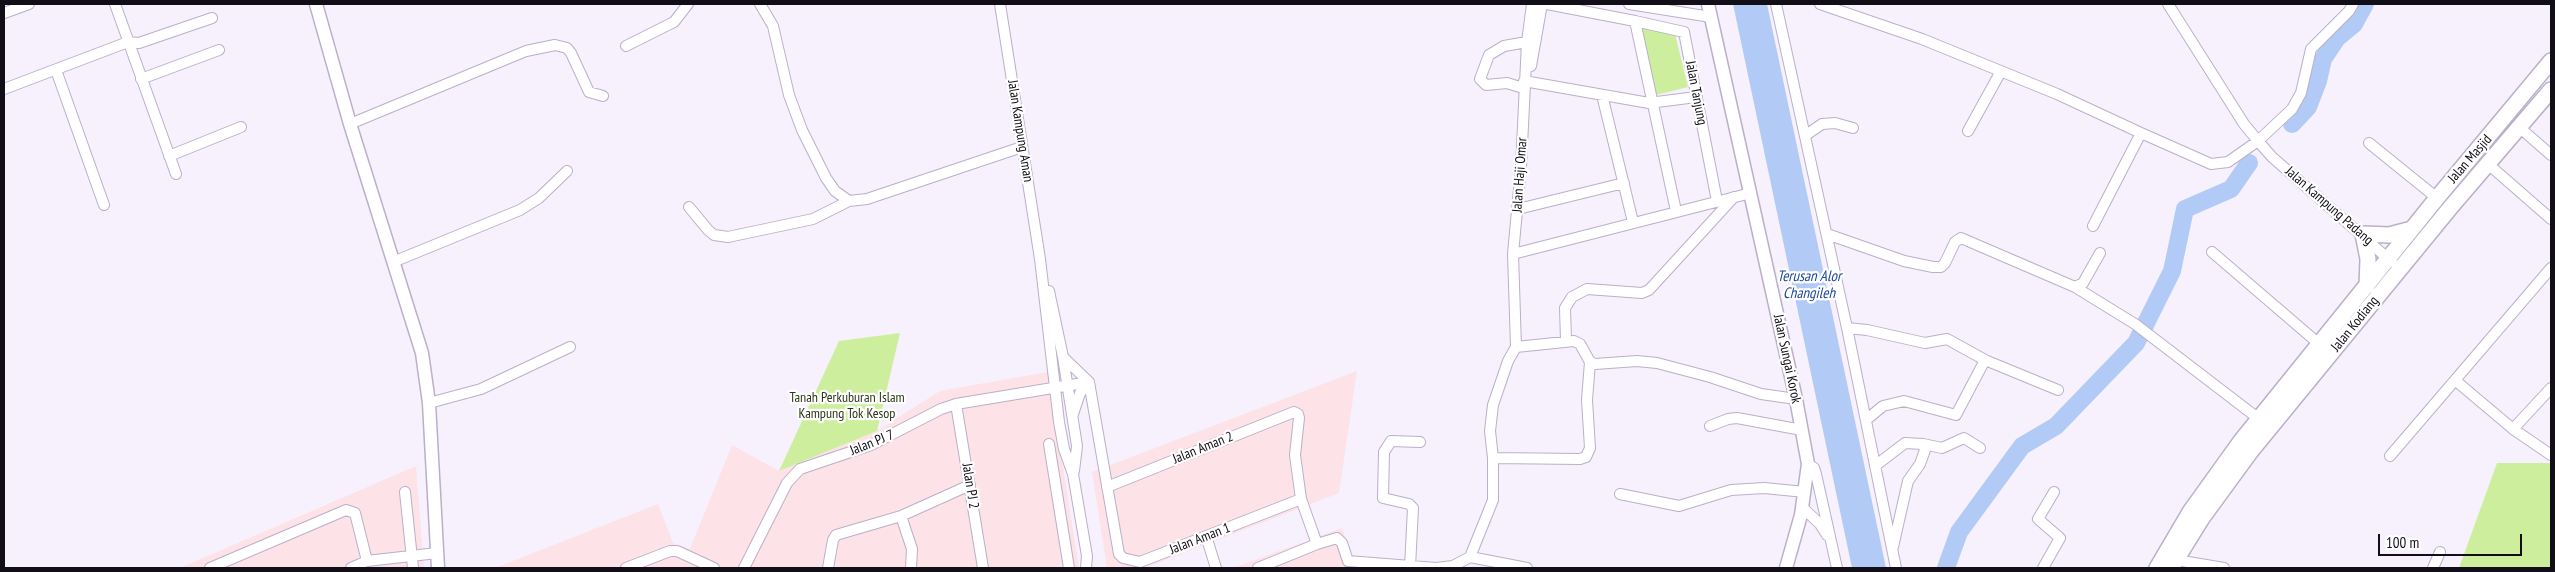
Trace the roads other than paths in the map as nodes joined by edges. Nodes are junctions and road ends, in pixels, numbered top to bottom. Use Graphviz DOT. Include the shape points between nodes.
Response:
graph roads {
  1 [pos="29,4"];
  2 [pos="115,4"];
  3 [pos="316,4"];
  4 [pos="688,4"];
  5 [pos="760,4"];
  6 [pos="1000,4"];
  7 [pos="1532,4"];
  8 [pos="1542,4"];
  9 [pos="1547,4"];
  10 [pos="1629,4"];
  11 [pos="1708,4"];
  12 [pos="1776,4"];
  13 [pos="1820,4"];
  14 [pos="2168,4"];
  15 [pos="2353,4"];
  16 [pos="4,13"];
  17 [pos="212,18"];
  18 [pos="1711,18"];
  19 [pos="1636,21"];
  20 [pos="128,42"];
  21 [pos="1526,42"];
  22 [pos="626,46"];
  23 [pos="218,50"];
  24 [pos="2551,61"];
  25 [pos="56,70"];
  26 [pos="2000,73"];
  27 [pos="141,79"];
  28 [pos="1525,84"];
  29 [pos="4,89"];
  30 [pos="2551,90"];
  31 [pos="1602,95"];
  32 [pos="603,96"];
  33 [pos="1696,98"];
  34 [pos="1655,104"];
  35 [pos="350,124"];
  36 [pos="241,127"];
  37 [pos="2519,127"];
  38 [pos="1853,128"];
  39 [pos="1968,131"];
  40 [pos="2141,133"];
  41 [pos="1806,135"];
  42 [pos="2258,142"];
  43 [pos="2369,143"];
  44 [pos="1022,147"];
  45 [pos="2551,155"];
  46 [pos="169,156"];
  47 [pos="2488,164"];
  48 [pos="567,171"];
  49 [pos="176,174"];
  50 [pos="1624,183"];
  51 [pos="1751,193"];
  52 [pos="1734,197"];
  53 [pos="2437,198"];
  54 [pos="849,201"];
  55 [pos="1717,201"];
  56 [pos="104,206"];
  57 [pos="689,207"];
  58 [pos="1518,209"];
  59 [pos="1676,211"];
  60 [pos="2551,219"];
  61 [pos="1633,222"];
  62 [pos="2093,226"];
  63 [pos="2412,229"];
  64 [pos="1827,234"];
  65 [pos="2363,234"];
  66 [pos="2212,252"];
  67 [pos="2100,253"];
  68 [pos="1513,254"];
  69 [pos="2389,258"];
  70 [pos="1040,259"];
  71 [pos="393,262"];
  72 [pos="2551,268"];
  73 [pos="2401,269"];
  74 [pos="2367,286"];
  75 [pos="2075,287"];
  76 [pos="1848,328"];
  77 [pos="1566,340"];
  78 [pos="2318,343"];
  79 [pos="570,347"];
  80 [pos="1516,347"];
  81 [pos="1063,357"];
  82 [pos="1985,360"];
  83 [pos="1590,362"];
  84 [pos="2456,381"];
  85 [pos="1089,382"];
  86 [pos="1066,385"];
  87 [pos="1054,387"];
  88 [pos="2551,388"];
  89 [pos="2058,390"];
  90 [pos="1796,398"];
  91 [pos="429,403"];
  92 [pos="956,404"];
  93 [pos="2259,419"];
  94 [pos="1072,420"];
  95 [pos="1866,420"];
  96 [pos="1710,426"];
  97 [pos="2513,429"];
  98 [pos="1802,430"];
  99 [pos="1420,442"];
  100 [pos="1049,444"];
  101 [pos="1924,444"];
  102 [pos="1980,448"];
  103 [pos="2551,455"];
  104 [pos="2390,456"];
  105 [pos="1493,458"];
  106 [pos="1808,464"];
  107 [pos="1875,466"];
  108 [pos="1073,474"];
  109 [pos="970,485"];
  110 [pos="1107,486"];
  111 [pos="406,492"];
  112 [pos="1805,492"];
  113 [pos="2054,492"];
  114 [pos="1620,494"];
  115 [pos="1301,499"];
  116 [pos="1802,508"];
  117 [pos="901,516"];
  118 [pos="1206,536"];
  119 [pos="1831,542"];
  120 [pos="1317,544"];
  121 [pos="1892,551"];
  122 [pos="2440,552"];
  123 [pos="437,553"];
  124 [pos="411,554"];
  125 [pos="1087,556"];
  126 [pos="1470,557"];
  127 [pos="2174,564"];
  128 [pos="359,566"];
  129 [pos="1410,567"];
  130 [pos="211,568"];
  131 [pos="412,568"];
  132 [pos="438,568"];
  133 [pos="626,568"];
  134 [pos="714,568"];
  135 [pos="744,568"];
  136 [pos="828,568"];
  137 [pos="911,568"];
  138 [pos="983,568"];
  139 [pos="1069,568"];
  140 [pos="1086,568"];
  141 [pos="1095,568"];
  142 [pos="1216,568"];
  143 [pos="1261,568"];
  144 [pos="1527,568"];
  145 [pos="1786,568"];
  146 [pos="1837,568"];
  147 [pos="1896,568"];
  148 [pos="2043,568"];
  149 [pos="2157,568"];
  150 [pos="2224,568"];
  151 [pos="2433,568"];
  1 -- 16 [label="street"];
  2 -- 20 [label="street"];
  3 -- 35 [label="main road"];
  4 -- 22 [label="street" via="674,22"];
  5 -- 54 [label="street" via="773,26 788,95 802,130 826,178 835,191"];
  6 -- 44 [label="street, Jalan Kampung Aman"];
  7 -- 21 [label="street, Jalan Haji Omar"];
  8 -- 28 [label="street"];
  9 -- 19 [label="street"];
  10 -- 18 [label="street"];
  11 -- 18 [label="main road, Jalan Sungai Korok"];
  12 -- 41 [label="street"];
  13 -- 26 [label="street" via="1922,39"];
  14 -- 42 [label="street, Jalan Kampung Padang"];
  15 -- 42 [label="street" via="2311,49 2297,102"];
  17 -- 20 [label="street" via="139,43"];
  18 -- 51 [label="main road, Jalan Sungai Korok"];
  19 -- 33 [label="street, Jalan Tanjung" via="1684,32"];
  19 -- 34 [label="street"];
  20 -- 25 [label="street"];
  20 -- 27 [label="street"];
  21 -- 28 [label="street, Jalan Haji Omar"];
  21 -- 28 [label="street" via="1504,46 1489,55 1480,79 1486,85"];
  23 -- 27 [label="street"];
  24 -- 53 [label="highway, Jalan Masjid"];
  25 -- 29 [label="street"];
  25 -- 56 [label="street"];
  26 -- 39 [label="street"];
  26 -- 40 [label="street" via="2057,94"];
  27 -- 46 [label="street"];
  28 -- 31 [label="street"];
  28 -- 58 [label="street, Jalan Haji Omar"];
  30 -- 37 [label="highway, Jalan Kodiang"];
  31 -- 34 [label="street"];
  31 -- 50 [label="street"];
  32 -- 35 [label="street" via="590,92 571,53 567,48 555,45 526,51"];
  33 -- 34 [label="street"];
  33 -- 55 [label="street, Jalan Tanjung"];
  34 -- 59 [label="street"];
  35 -- 71 [label="main road"];
  36 -- 46 [label="street"];
  37 -- 45 [label="street"];
  37 -- 47 [label="highway, Jalan Kodiang"];
  38 -- 41 [label="street" via="1835,123 1822,124"];
  40 -- 42 [label="street" via="2211,164 2228,162"];
  40 -- 62 [label="street"];
  41 -- 64 [label="street"];
  42 -- 65 [label="street, Jalan Kampung Padang"];
  43 -- 53 [label="street"];
  44 -- 54 [label="street" via="867,199"];
  44 -- 70 [label="street, Jalan Kampung Aman"];
  46 -- 49 [label="street"];
  47 -- 60 [label="street"];
  47 -- 73 [label="highway, Jalan Kodiang"];
  48 -- 71 [label="street" via="539,198 520,210"];
  50 -- 58 [label="street"];
  50 -- 61 [label="street"];
  51 -- 52 [label="street"];
  51 -- 90 [label="main road, Jalan Sungai Korok"];
  52 -- 55 [label="street"];
  52 -- 77 [label="street" via="1649,290 1642,293 1587,289 1572,297 1565,308"];
  53 -- 63 [label="highway, Jalan Masjid"];
  54 -- 57 [label="street" via="813,219 728,237 708,230"];
  55 -- 59 [label="street"];
  58 -- 68 [label="street, Jalan Haji Omar"];
  59 -- 61 [label="street"];
  61 -- 68 [label="street"];
  63 -- 65 [label="highway" via="2389,235"];
  63 -- 69 [label="highway, Jalan Masjid"];
  64 -- 75 [label="street" via="1904,261 1933,267 1946,263 1961,238"];
  64 -- 76 [label="street"];
  65 -- 69 [label="street, Jalan Kampung Padang"];
  65 -- 74 [label="highway" via="2368,259"];
  66 -- 78 [label="street"];
  67 -- 75 [label="street" via="2083,283"];
  68 -- 80 [label="street, Jalan Haji Omar"];
  69 -- 73 [label="street, Jalan Kampung Padang"];
  69 -- 74 [label="highway, Jalan Kodiang"];
  70 -- 81 [label="street, Jalan Kampung Aman"];
  70 -- 87 [label="street, Jalan Kampung Aman"];
  71 -- 91 [label="main road" via="417,333"];
  72 -- 84 [label="street"];
  73 -- 127 [label="highway, Jalan Kodiang" via="2245,459 2202,518"];
  74 -- 78 [label="highway, Jalan Kodiang"];
  75 -- 93 [label="street" via="2151,335"];
  76 -- 82 [label="street" via="1925,343 1947,339"];
  76 -- 95 [label="street"];
  77 -- 80 [label="street"];
  77 -- 83 [label="street" via="1580,344"];
  78 -- 93 [label="highway, Jalan Kodiang"];
  79 -- 91 [label="street" via="481,389"];
  80 -- 105 [label="street" via="1504,370 1493,405 1490,431"];
  81 -- 85 [label="street"];
  81 -- 86 [label="street, Jalan Kampung Aman"];
  82 -- 89 [label="street"];
  82 -- 95 [label="street" via="1956,415 1904,401 1884,406"];
  83 -- 90 [label="street" via="1657,363 1761,394"];
  83 -- 105 [label="street" via="1587,400 1590,448 1586,457"];
  84 -- 97 [label="street"];
  84 -- 104 [label="street"];
  85 -- 86 [label="street, Jalan PJ 7"];
  85 -- 94 [label="street" via="1077,400"];
  85 -- 110 [label="street, Jalan Aman 1"];
  86 -- 87 [label="street, Jalan PJ 7"];
  86 -- 94 [label="street, Jalan Kampung Aman"];
  87 -- 92 [label="street, Jalan PJ 7"];
  87 -- 108 [label="street, Jalan Kampung Aman" via="1064,448"];
  88 -- 97 [label="street"];
  90 -- 98 [label="main road, Jalan Sungai Korok"];
  91 -- 123 [label="main road"];
  92 -- 109 [label="street, Jalan PJ 2"];
  92 -- 135 [label="street, Jalan PJ 7" via="871,445 795,472 780,494"];
  93 -- 149 [label="highway, Jalan Kodiang" via="2203,493"];
  94 -- 108 [label="street, Jalan Kampung Aman" via="1077,446"];
  95 -- 107 [label="street"];
  96 -- 98 [label="street" via="1737,418"];
  97 -- 103 [label="street"];
  98 -- 106 [label="main road, Jalan Sungai Korok"];
  99 -- 129 [label="street" via="1391,441 1384,452 1383,498 1409,504 1412,508"];
  100 -- 139 [label="street"];
  101 -- 102 [label="street" via="1942,448 1962,438"];
  101 -- 107 [label="street" via="1905,443"];
  101 -- 121 [label="street" via="1920,464 1908,481"];
  105 -- 126 [label="street" via="1493,500"];
  106 -- 112 [label="main road, Jalan Sungai Korok"];
  106 -- 119 [label="street" via="1816,474"];
  107 -- 121 [label="street"];
  108 -- 125 [label="street, Jalan Kampung Aman"];
  109 -- 117 [label="street"];
  109 -- 138 [label="street, Jalan PJ 2"];
  110 -- 115 [label="street, Jalan Aman 2" via="1294,412 1298,414 1295,455"];
  110 -- 118 [label="street, Jalan Aman 1" via="1119,554 1128,561 1140,562"];
  111 -- 124 [label="street"];
  112 -- 114 [label="street" via="1747,488 1679,506"];
  112 -- 116 [label="main road, Jalan Sungai Korok"];
  113 -- 148 [label="street" via="2038,519 2060,538"];
  115 -- 118 [label="street, Jalan Aman 1"];
  115 -- 120 [label="street"];
  116 -- 119 [label="street" via="1820,524"];
  116 -- 145 [label="main road, Jalan Sungai Korok"];
  117 -- 136 [label="street" via="836,535"];
  117 -- 137 [label="street" via="912,549"];
  118 -- 142 [label="street"];
  119 -- 146 [label="street"];
  120 -- 129 [label="street" via="1337,538 1348,561"];
  120 -- 143 [label="street"];
  121 -- 147 [label="street"];
  122 -- 151 [label="street"];
  123 -- 124 [label="street"];
  123 -- 132 [label="main road"];
  124 -- 128 [label="street"];
  124 -- 131 [label="street"];
  125 -- 140 [label="street, Jalan Kampung Aman"];
  125 -- 141 [label="street, Jalan Kampung Aman"];
  126 -- 129 [label="street" via="1453,566"];
  126 -- 144 [label="street"];
  127 -- 150 [label="street"];
  128 -- 130 [label="street" via="355,513 346,510"];
  133 -- 134 [label="street" via="677,551"];
}
